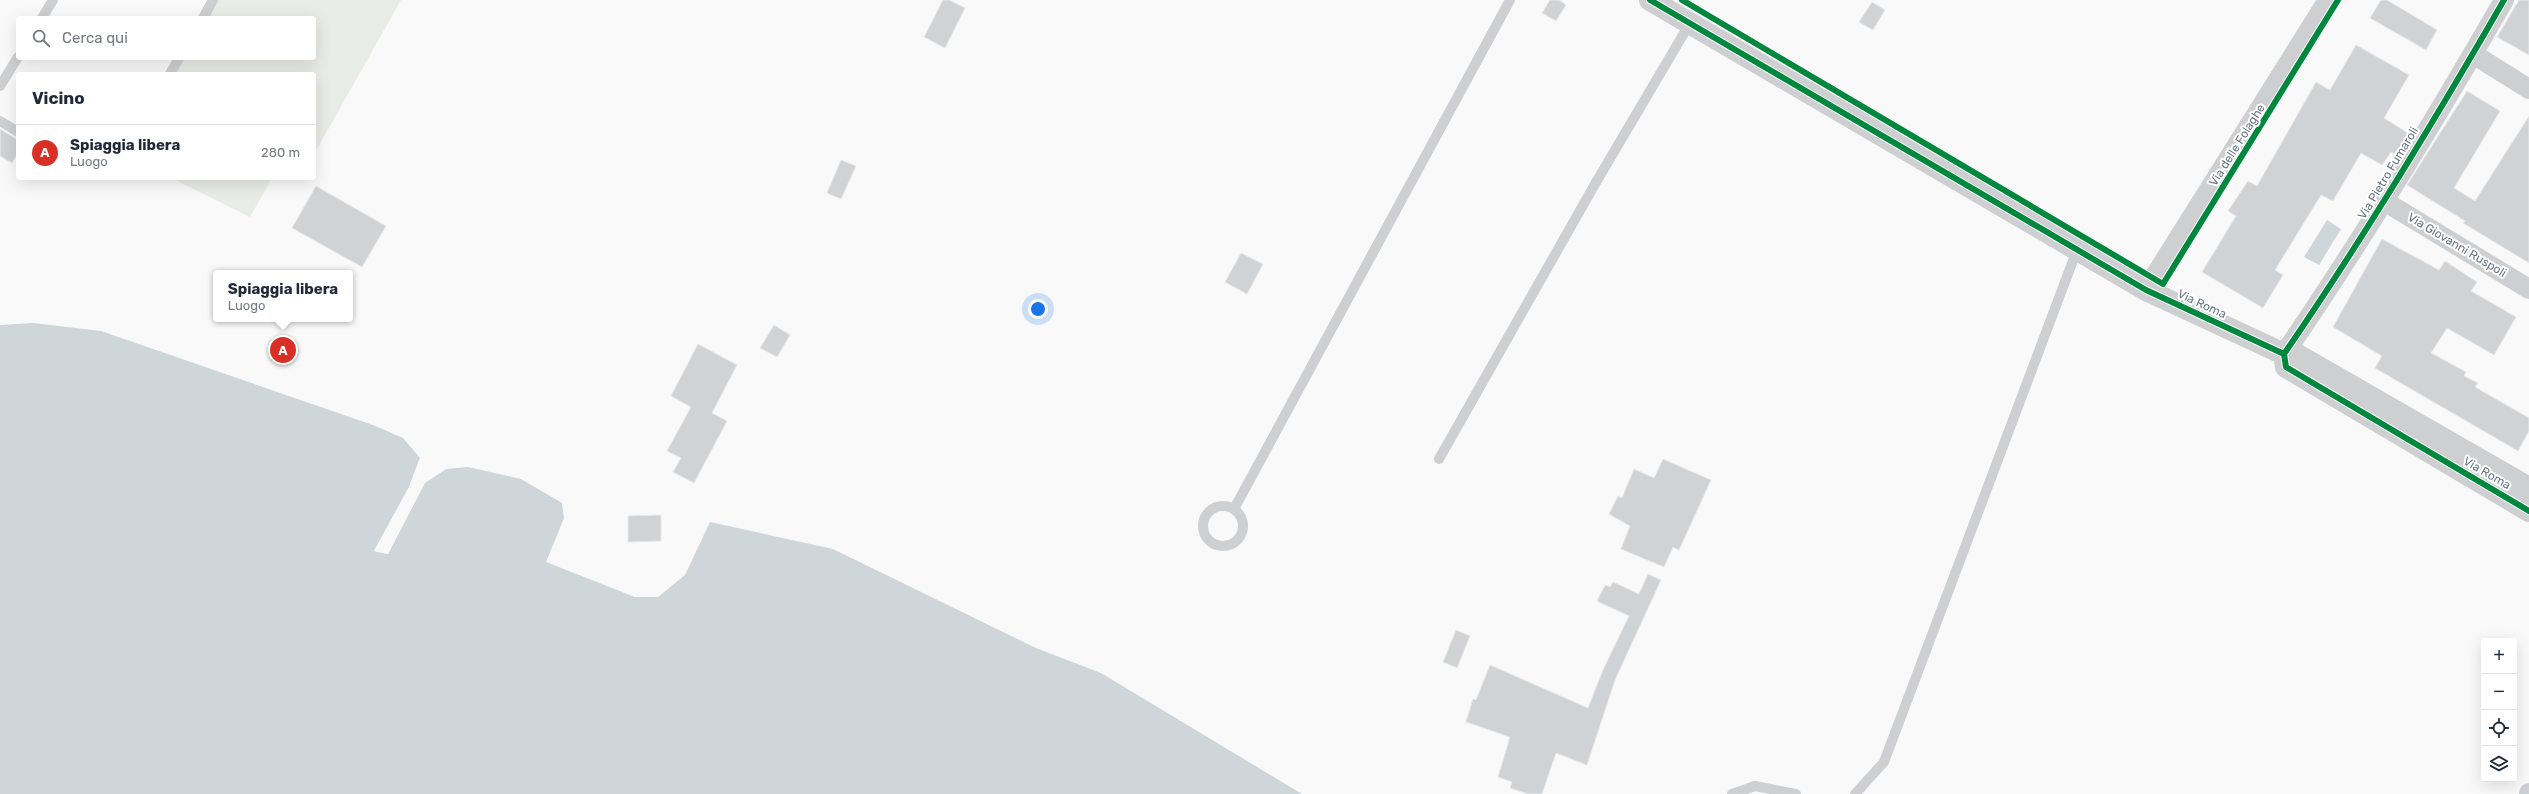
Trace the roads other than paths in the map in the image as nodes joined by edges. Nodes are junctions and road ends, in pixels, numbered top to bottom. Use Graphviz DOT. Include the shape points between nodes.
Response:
graph roads {
  1 [pos="53,0"];
  2 [pos="213,0"];
  3 [pos="1510,0"];
  4 [pos="1650,0"];
  5 [pos="2328,0"];
  6 [pos="2504,0"];
  7 [pos="43,16"];
  8 [pos="204,16"];
  9 [pos="1690,23"];
  10 [pos="2473,54"];
  11 [pos="16,60"];
  12 [pos="178,60"];
  13 [pos="171,72"];
  14 [pos="0,86"];
  15 [pos="2529,88"];
  16 [pos="0,121"];
  17 [pos="16,131"];
  18 [pos="2384,201"];
  19 [pos="2077,250"];
  20 [pos="2529,289"];
  21 [pos="2146,290"];
  22 [pos="2284,354"];
  23 [pos="1439,459"];
  24 [pos="2529,488"];
  25 [pos="1234,509"];
  26 [pos="2529,511"];
  27 [pos="1732,794"];
  28 [pos="1796,794"];
  29 [pos="1855,794"];
  1 -- 7 [label="lane"];
  2 -- 8 [label="lane"];
  3 -- 25 [label="lane"];
  4 -- 9 [label="street, Via Roma"];
  5 -- 21 [label="street, Via delle Folaghe"];
  6 -- 10 [label="street, Via Pietro Fumaroli"];
  9 -- 19 [label="street, Via Roma"];
  9 -- 23 [label="lane" via="1595,184"];
  10 -- 15 [label="street"];
  10 -- 18 [label="street, Via Pietro Fumaroli"];
  11 -- 14 [label="lane"];
  12 -- 13 [label="lane"];
  16 -- 17 [label="lane"];
  18 -- 20 [label="street, Via Giovanni Ruspoli"];
  18 -- 22 [label="street, Via Pietro Fumaroli"];
  19 -- 21 [label="street, Via Roma"];
  19 -- 29 [label="lane" via="1884,762"];
  21 -- 22 [label="street, Via Roma"];
  22 -- 24 [label="street, Via Roma" via="2296,354"];
  22 -- 26 [label="street, Via Roma" via="2286,367"];
  27 -- 28 [label="lane" via="1755,786"];
}
